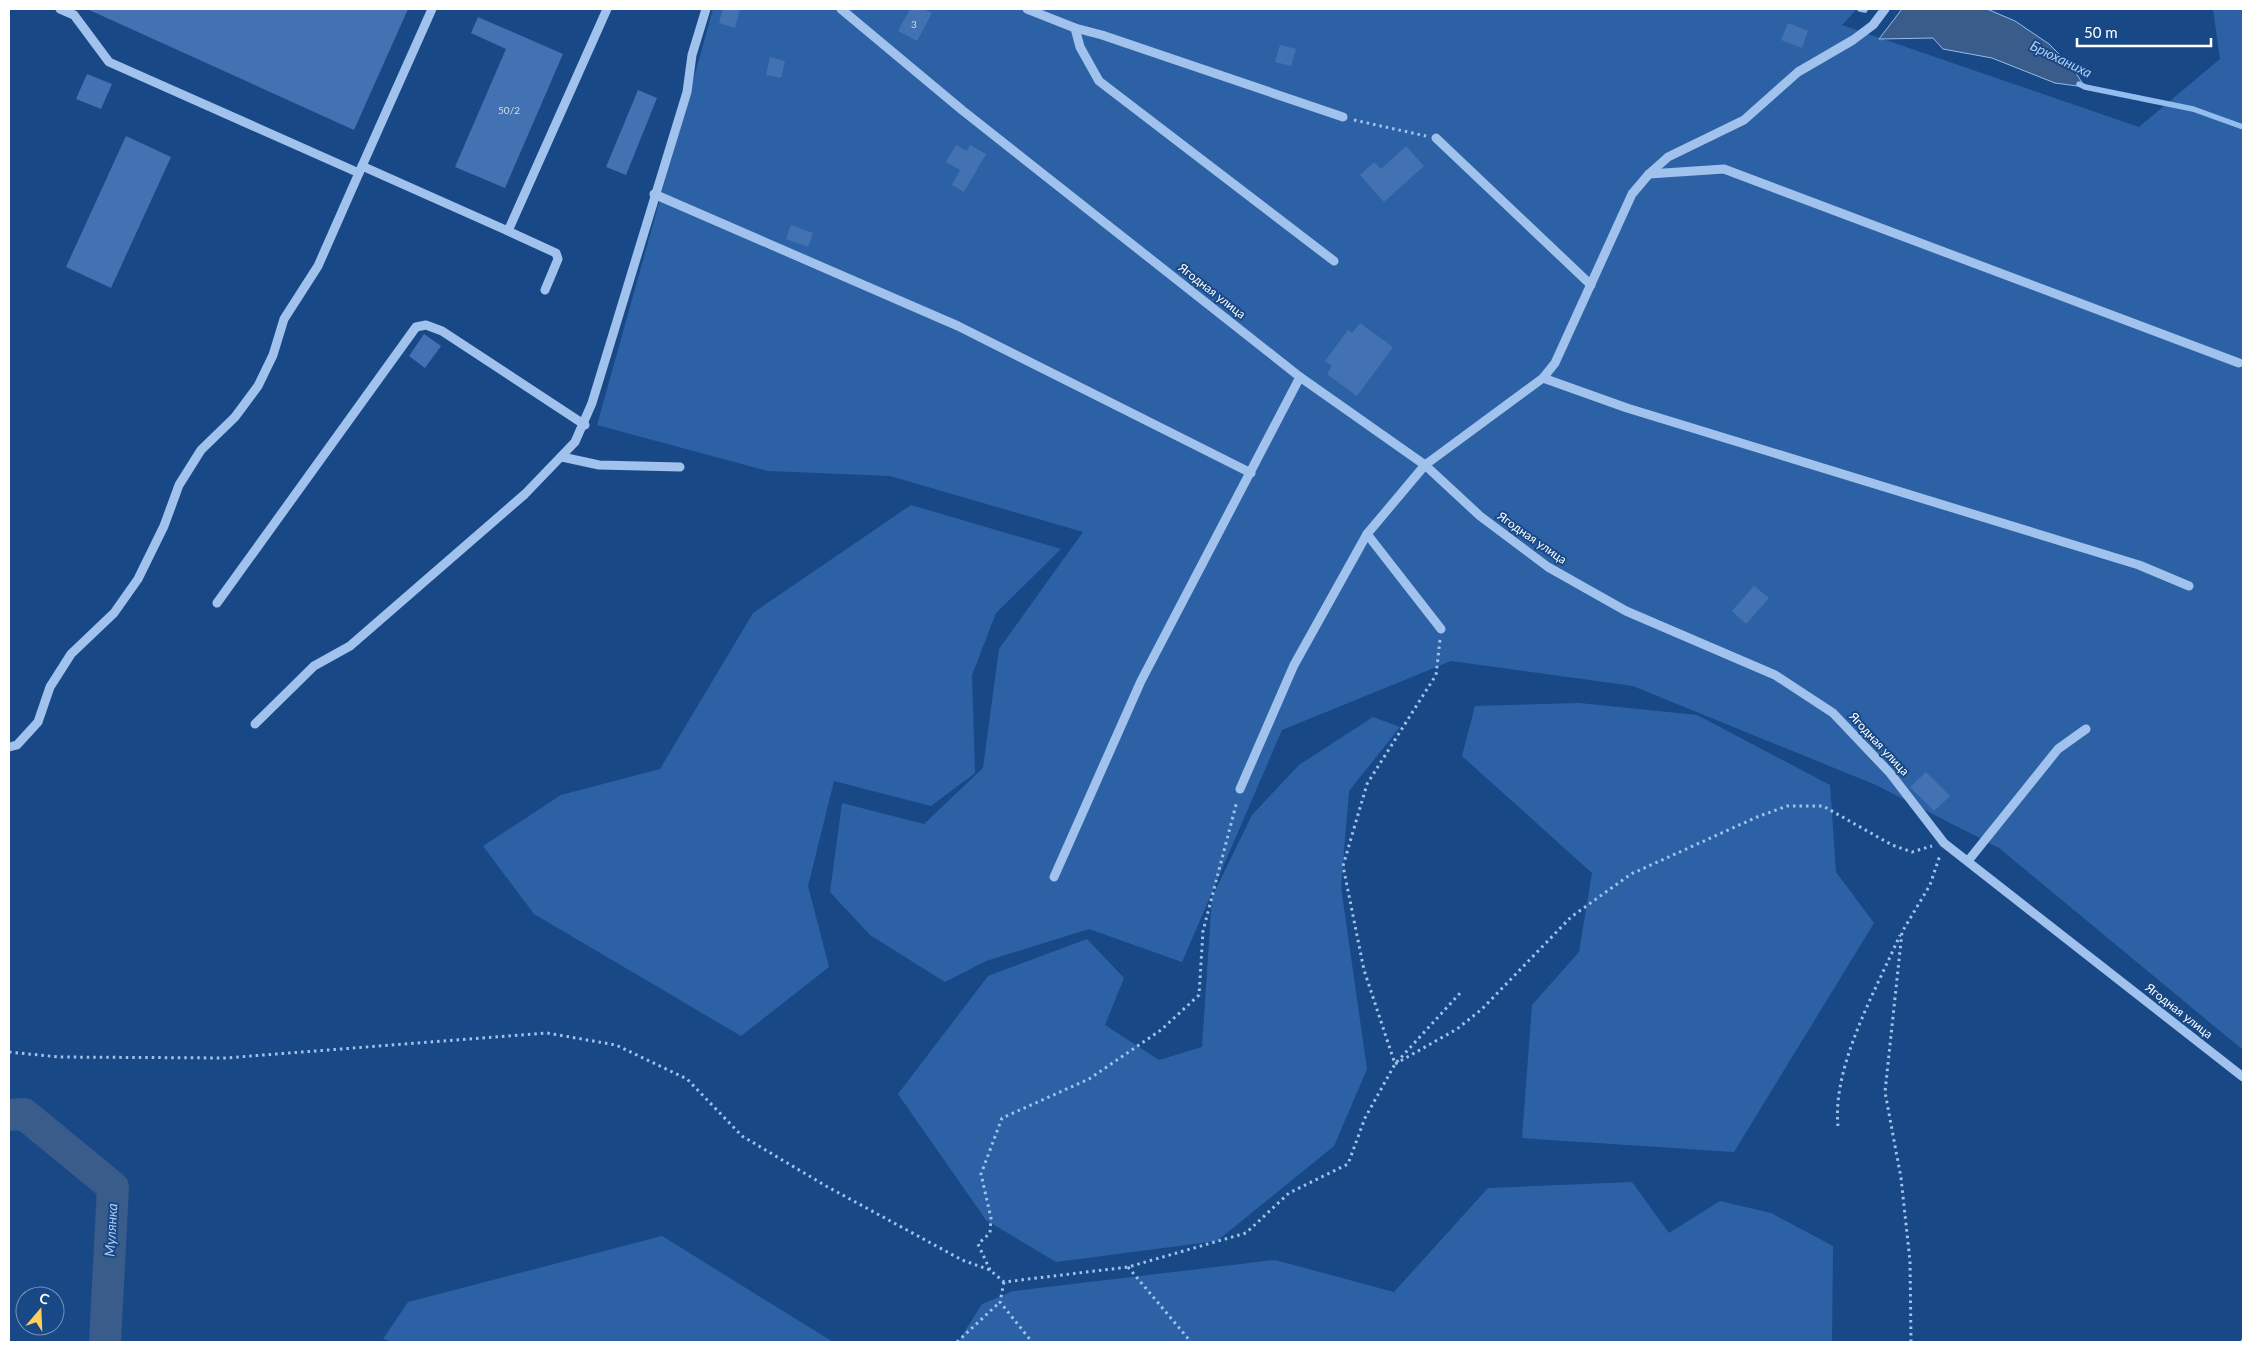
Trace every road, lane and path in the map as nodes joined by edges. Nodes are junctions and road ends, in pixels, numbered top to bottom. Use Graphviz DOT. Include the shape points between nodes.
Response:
graph roads {
  1 [pos="60,9"];
  2 [pos="432,9"];
  3 [pos="607,9"];
  4 [pos="706,9"];
  5 [pos="841,9"];
  6 [pos="1027,9"];
  7 [pos="1885,9"];
  8 [pos="1075,28"];
  9 [pos="1343,117"];
  10 [pos="1436,138"];
  11 [pos="361,169"];
  12 [pos="1649,174"];
  13 [pos="654,194"];
  14 [pos="508,231"];
  15 [pos="1334,261"];
  16 [pos="1591,285"];
  17 [pos="545,290"];
  18 [pos="2239,363"];
  19 [pos="1300,377"];
  20 [pos="1543,378"];
  21 [pos="585,424"];
  22 [pos="562,457"];
  23 [pos="1425,465"];
  24 [pos="680,467"];
  25 [pos="1251,473"];
  26 [pos="1367,534"];
  27 [pos="2189,586"];
  28 [pos="217,604"];
  29 [pos="1441,629"];
  30 [pos="255,724"];
  31 [pos="2086,729"];
  32 [pos="9,747"];
  33 [pos="1240,789"];
  34 [pos="1944,843"];
  35 [pos="1968,861"];
  36 [pos="1054,877"];
  37 [pos="1902,932"];
  38 [pos="1462,991"];
  39 [pos="9,1052"];
  40 [pos="1395,1064"];
  41 [pos="2243,1077"];
  42 [pos="1838,1126"];
  43 [pos="1128,1267"];
  44 [pos="990,1270"];
  45 [pos="1004,1282"];
  46 [pos="1000,1302"];
  47 [pos="957,1342"];
  48 [pos="1032,1342"];
  49 [pos="1191,1342"];
  50 [pos="1911,1342"];
  1 -- 11 [label="street" via="74,15 108,62"];
  2 -- 11 [label="street"];
  3 -- 14 [label="street"];
  4 -- 13 [label="street" via="692,56 686,92"];
  5 -- 19 [label="street, Ягодная улица" via="970,116"];
  6 -- 8 [label="street"];
  7 -- 12 [label="street" via="1873,25 1798,72 1744,120 1668,157"];
  8 -- 9 [label="street"];
  8 -- 15 [label="street" via="1080,47 1098,81"];
  9 -- 10 [label="path"];
  10 -- 16 [label="street"];
  11 -- 14 [label="street"];
  11 -- 32 [label="street" via="318,266 284,320 273,355 258,386 235,417 201,450 179,485 164,526 138,579 114,613 71,654 50,687 38,722 17,745"];
  12 -- 16 [label="street" via="1632,194"];
  12 -- 18 [label="street" via="1724,169"];
  13 -- 21 [label="street"];
  13 -- 25 [label="street" via="958,326"];
  14 -- 17 [label="street" via="556,253 558,259"];
  16 -- 20 [label="street" via="1566,343"];
  19 -- 23 [label="street, Ягодная улица"];
  19 -- 25 [label="street"];
  20 -- 23 [label="street"];
  20 -- 27 [label="street" via="1636,411 2139,566"];
  21 -- 22 [label="street"];
  21 -- 28 [label="street" via="442,331 426,326 416,327"];
  22 -- 24 [label="street" via="599,465"];
  22 -- 30 [label="street" via="526,494 350,646 314,666"];
  23 -- 26 [label="street"];
  23 -- 34 [label="street, Ягодная улица" via="1480,516 1548,567 1626,611 1775,675 1832,713 1890,773"];
  25 -- 36 [label="street" via="1141,681"];
  26 -- 29 [label="street"];
  26 -- 33 [label="street" via="1294,665"];
  29 -- 40 [label="path" via="1436,675 1367,784 1343,866 1364,970"];
  31 -- 35 [label="street" via="2058,749"];
  33 -- 44 [label="path" via="1203,931 1199,995 1161,1030 1089,1078 1002,1118 981,1174 991,1218 990,1233 978,1244"];
  34 -- 35 [label="street, Ягодная улица"];
  34 -- 37 [label="path" via="1930,885"];
  34 -- 40 [label="path" via="1912,852 1892,845 1823,806 1787,806 1756,817 1631,874 1571,917 1482,1009 1457,1029"];
  35 -- 41 [label="street, Ягодная улица"];
  37 -- 42 [label="path" via="1842,1073 1836,1109"];
  37 -- 50 [label="path" via="1885,1092 1901,1178 1910,1261"];
  38 -- 40 [label="path"];
  39 -- 44 [label="path" via="59,1058 225,1058 547,1033 616,1045 687,1079 742,1136 962,1260"];
  40 -- 43 [label="path" via="1365,1118 1348,1164 1289,1193 1246,1233"];
  43 -- 45 [label="path"];
  43 -- 49 [label="path"];
  44 -- 45 [label="path"];
  45 -- 46 [label="path"];
  46 -- 47 [label="path"];
  46 -- 48 [label="path"];
}
